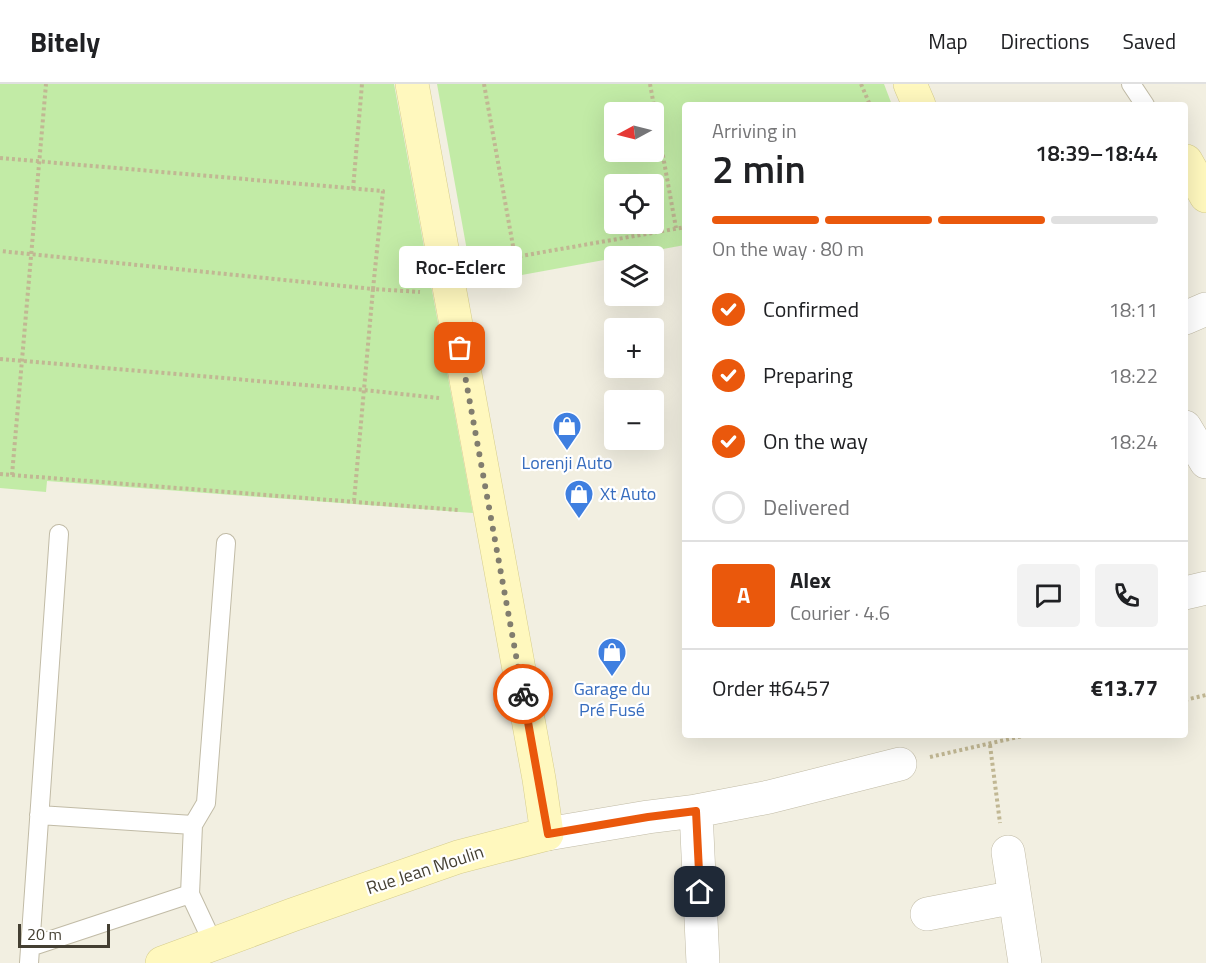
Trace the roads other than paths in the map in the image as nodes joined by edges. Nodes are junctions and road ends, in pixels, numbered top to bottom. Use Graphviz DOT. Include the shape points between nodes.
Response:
graph roads {
  1 [pos="412,84"];
  2 [pos="910,84"];
  3 [pos="1131,84"];
  4 [pos="917,102"];
  5 [pos="1143,102"];
  6 [pos="1191,159"];
  7 [pos="1206,196"];
  8 [pos="1206,309"];
  9 [pos="1188,317"];
  10 [pos="1188,431"];
  11 [pos="1206,462"];
  12 [pos="59,534"];
  13 [pos="226,543"];
  14 [pos="1206,588"];
  15 [pos="1188,592"];
  16 [pos="900,764"];
  17 [pos="696,811"];
  18 [pos="39,815"];
  19 [pos="193,825"];
  20 [pos="548,834"];
  21 [pos="1008,852"];
  22 [pos="190,894"];
  23 [pos="1015,897"];
  24 [pos="927,914"];
  25 [pos="213,943"];
  26 [pos="29,955"];
  27 [pos="162,963"];
  28 [pos="703,963"];
  29 [pos="1025,963"];
  1 -- 20 [label="street"];
  2 -- 4 [label="street"];
  3 -- 5 [label="lane"];
  6 -- 7 [label="street"];
  8 -- 9 [label="street"];
  10 -- 11 [label="street"];
  12 -- 18 [label="lane"];
  13 -- 19 [label="lane" via="206,803"];
  14 -- 15 [label="street"];
  16 -- 17 [label="street, Rue Jean Moulin"];
  17 -- 20 [label="street, Rue Jean Moulin"];
  17 -- 28 [label="street"];
  18 -- 19 [label="lane"];
  18 -- 26 [label="lane"];
  19 -- 22 [label="lane"];
  20 -- 25 [label="street, Rue Jean Moulin" via="458,857"];
  21 -- 23 [label="street"];
  22 -- 25 [label="lane"];
  22 -- 26 [label="lane"];
  23 -- 24 [label="street"];
  23 -- 29 [label="street"];
  25 -- 27 [label="street, Rue Jean Moulin"];
}
